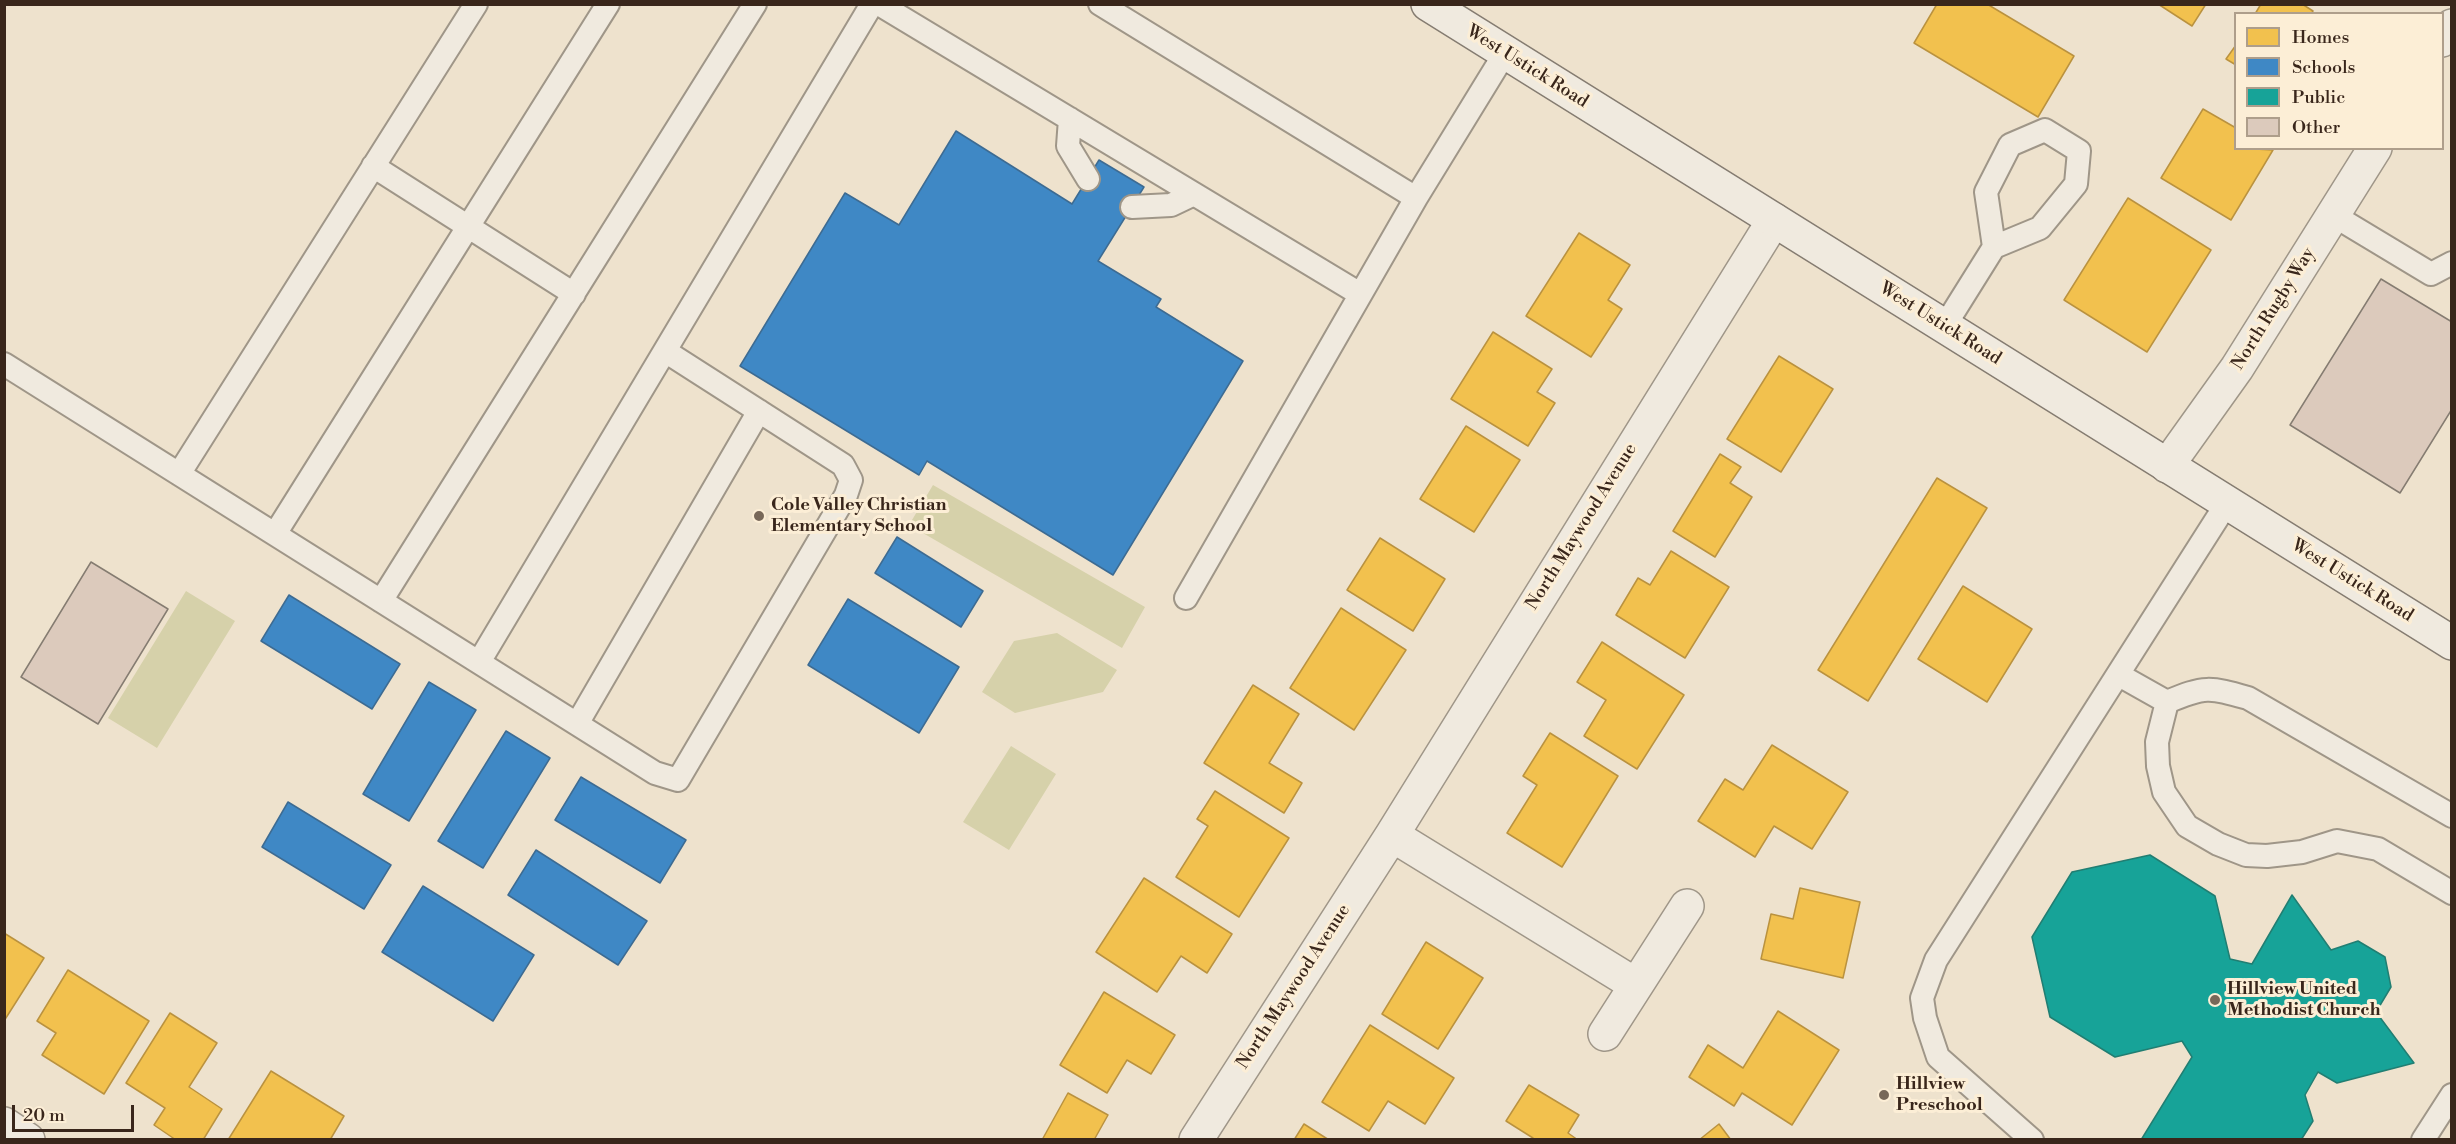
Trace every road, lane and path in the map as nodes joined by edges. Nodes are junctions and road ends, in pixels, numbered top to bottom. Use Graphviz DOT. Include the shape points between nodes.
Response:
graph roads {
  1 [pos="476,4"];
  2 [pos="608,4"];
  3 [pos="755,4"];
  4 [pos="872,4"];
  5 [pos="879,4"];
  6 [pos="1100,4"];
  7 [pos="1428,4"];
  8 [pos="1504,53"];
  9 [pos="1070,119"];
  10 [pos="2374,150"];
  11 [pos="374,166"];
  12 [pos="1088,179"];
  13 [pos="1194,194"];
  14 [pos="1416,198"];
  15 [pos="1132,207"];
  16 [pos="2333,215"];
  17 [pos="1774,220"];
  18 [pos="468,226"];
  19 [pos="1994,247"];
  20 [pos="2451,263"];
  21 [pos="574,294"];
  22 [pos="1360,294"];
  23 [pos="1944,327"];
  24 [pos="665,351"];
  25 [pos="4,364"];
  26 [pos="759,411"];
  27 [pos="2167,466"];
  28 [pos="179,474"];
  29 [pos="2227,503"];
  30 [pos="274,534"];
  31 [pos="1186,598"];
  32 [pos="381,601"];
  33 [pos="2451,643"];
  34 [pos="479,662"];
  35 [pos="2119,675"];
  36 [pos="2167,702"];
  37 [pos="577,724"];
  38 [pos="2451,816"];
  39 [pos="1392,835"];
  40 [pos="2451,893"];
  41 [pos="1687,906"];
  42 [pos="1636,985"];
  43 [pos="1605,1034"];
  44 [pos="2451,1095"];
  45 [pos="4,1124"];
  46 [pos="28,1140"];
  47 [pos="1196,1140"];
  48 [pos="2032,1140"];
  49 [pos="2424,1140"];
  1 -- 11 [label="lane"];
  2 -- 18 [label="lane"];
  3 -- 21 [label="lane"];
  4 -- 24 [label="lane"];
  5 -- 9 [label="lane"];
  6 -- 14 [label="lane"];
  7 -- 8 [label="street, West Ustick Road"];
  8 -- 14 [label="lane"];
  8 -- 17 [label="street, West Ustick Road"];
  9 -- 12 [label="lane" via="1068,146"];
  9 -- 13 [label="lane"];
  10 -- 16 [label="street, North Rugby Way"];
  11 -- 18 [label="lane"];
  11 -- 28 [label="lane"];
  13 -- 15 [label="lane" via="1171,205"];
  13 -- 22 [label="lane"];
  14 -- 22 [label="lane"];
  16 -- 20 [label="lane" via="2431,273"];
  16 -- 27 [label="street, North Rugby Way" via="2237,368"];
  17 -- 23 [label="street, West Ustick Road"];
  17 -- 39 [label="street, North Maywood Avenue"];
  18 -- 21 [label="lane"];
  18 -- 30 [label="lane"];
  19 -- 19 [label="lane" via="2040,228 2076,184 2079,151 2045,130 2010,145 1986,192"];
  19 -- 23 [label="lane"];
  21 -- 32 [label="lane"];
  22 -- 31 [label="lane"];
  23 -- 27 [label="street, West Ustick Road"];
  24 -- 26 [label="lane"];
  24 -- 34 [label="lane"];
  25 -- 28 [label="lane"];
  26 -- 37 [label="lane"];
  26 -- 37 [label="lane" via="843,465 851,480 846,495 678,780 655,773"];
  27 -- 29 [label="street, West Ustick Road"];
  28 -- 30 [label="lane"];
  29 -- 33 [label="street, West Ustick Road"];
  29 -- 35 [label="lane"];
  30 -- 32 [label="lane"];
  32 -- 34 [label="lane"];
  34 -- 37 [label="lane"];
  35 -- 36 [label="lane"];
  35 -- 48 [label="lane" via="1936,960 1922,998 1938,1057"];
  36 -- 38 [label="lane" via="2213,688 2248,698"];
  36 -- 40 [label="lane" via="2157,742 2157,766 2164,792 2187,826 2246,855 2302,852 2337,841 2378,849"];
  39 -- 42 [label="street"];
  39 -- 47 [label="street, North Maywood Avenue"];
  41 -- 42 [label="street"];
  42 -- 43 [label="street"];
  44 -- 49 [label="lane"];
  45 -- 46 [label="street"];
}
